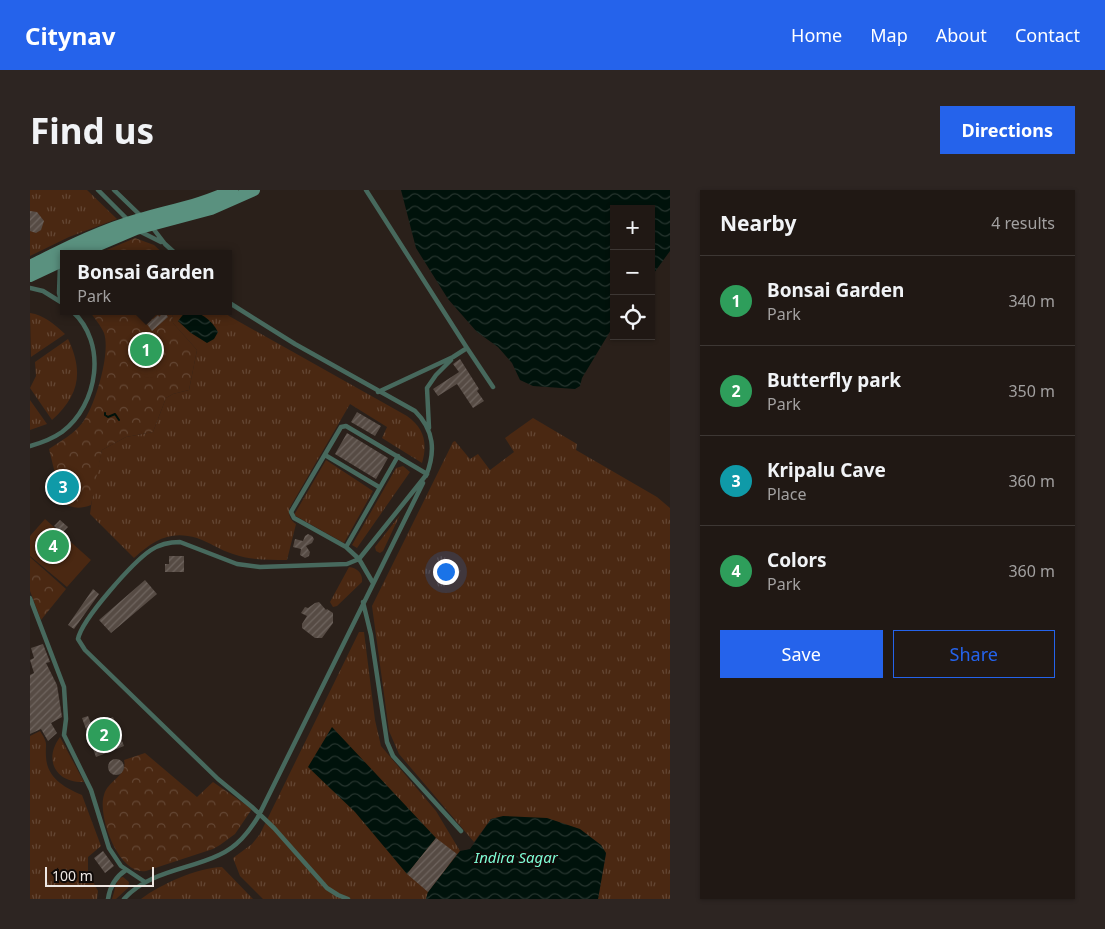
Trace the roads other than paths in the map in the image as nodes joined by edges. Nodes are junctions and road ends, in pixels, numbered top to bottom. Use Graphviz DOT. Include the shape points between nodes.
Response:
graph roads {
  1 [pos="98,190"];
  2 [pos="114,190"];
  3 [pos="232,190"];
  4 [pos="254,190"];
  5 [pos="366,190"];
  6 [pos="147,221"];
  7 [pos="133,226"];
  8 [pos="165,244"];
  9 [pos="85,250"];
  10 [pos="172,250"];
  11 [pos="60,261"];
  12 [pos="30,266"];
  13 [pos="60,274"];
  14 [pos="30,276"];
  15 [pos="30,288"];
  16 [pos="60,296"];
  17 [pos="60,301"];
  18 [pos="232,305"];
  19 [pos="77,315"];
  20 [pos="466,348"];
  21 [pos="453,357"];
  22 [pos="493,387"];
  23 [pos="378,392"];
  24 [pos="429,433"];
  25 [pos="30,446"];
  26 [pos="325,455"];
  27 [pos="398,456"];
  28 [pos="427,474"];
  29 [pos="379,487"];
  30 [pos="346,547"];
  31 [pos="359,559"];
  32 [pos="373,583"];
  33 [pos="30,598"];
  34 [pos="363,602"];
  35 [pos="461,831"];
  36 [pos="126,870"];
  37 [pos="145,882"];
  38 [pos="108,899"];
  39 [pos="124,899"];
  40 [pos="348,899"];
  1 -- 7 [label="lane"];
  2 -- 6 [label="lane"];
  3 -- 6 [label="street"];
  4 -- 6 [label="street" via="211,209"];
  5 -- 20 [label="lane"];
  6 -- 7 [label="street"];
  6 -- 8 [label="lane"];
  7 -- 8 [label="lane"];
  7 -- 9 [label="street"];
  7 -- 12 [label="street" via="65,247"];
  8 -- 10 [label="lane"];
  11 -- 14 [label="street"];
  13 -- 16 [label="lane"];
  15 -- 17 [label="lane"];
  18 -- 23 [label="lane"];
  19 -- 25 [label="lane" via="87,331 95,368 86,404 62,432 46,442"];
  20 -- 21 [label="lane"];
  20 -- 22 [label="lane"];
  21 -- 23 [label="lane"];
  21 -- 24 [label="lane" via="427,388"];
  23 -- 24 [label="lane" via="415,411 425,421"];
  24 -- 28 [label="lane" via="433,446"];
  26 -- 27 [label="lane" via="341,427 346,426"];
  26 -- 29 [label="lane"];
  26 -- 30 [label="lane" via="291,512 294,518"];
  27 -- 28 [label="lane"];
  27 -- 29 [label="lane"];
  28 -- 31 [label="lane"];
  28 -- 32 [label="lane"];
  29 -- 30 [label="lane"];
  30 -- 31 [label="lane"];
  31 -- 32 [label="lane"];
  31 -- 40 [label="lane" via="347,564 260,567 237,564 180,542 161,544 137,562 106,596 82,628 78,639 84,650 218,779 274,828 327,888"];
  32 -- 34 [label="lane"];
  33 -- 36 [label="lane" via="64,686 64,735 88,782 109,848"];
  34 -- 35 [label="lane" via="387,742 393,756"];
  34 -- 37 [label="lane" via="258,817 242,839 218,856"];
  36 -- 37 [label="lane"];
  36 -- 38 [label="lane" via="114,881"];
  37 -- 39 [label="lane"];
}
